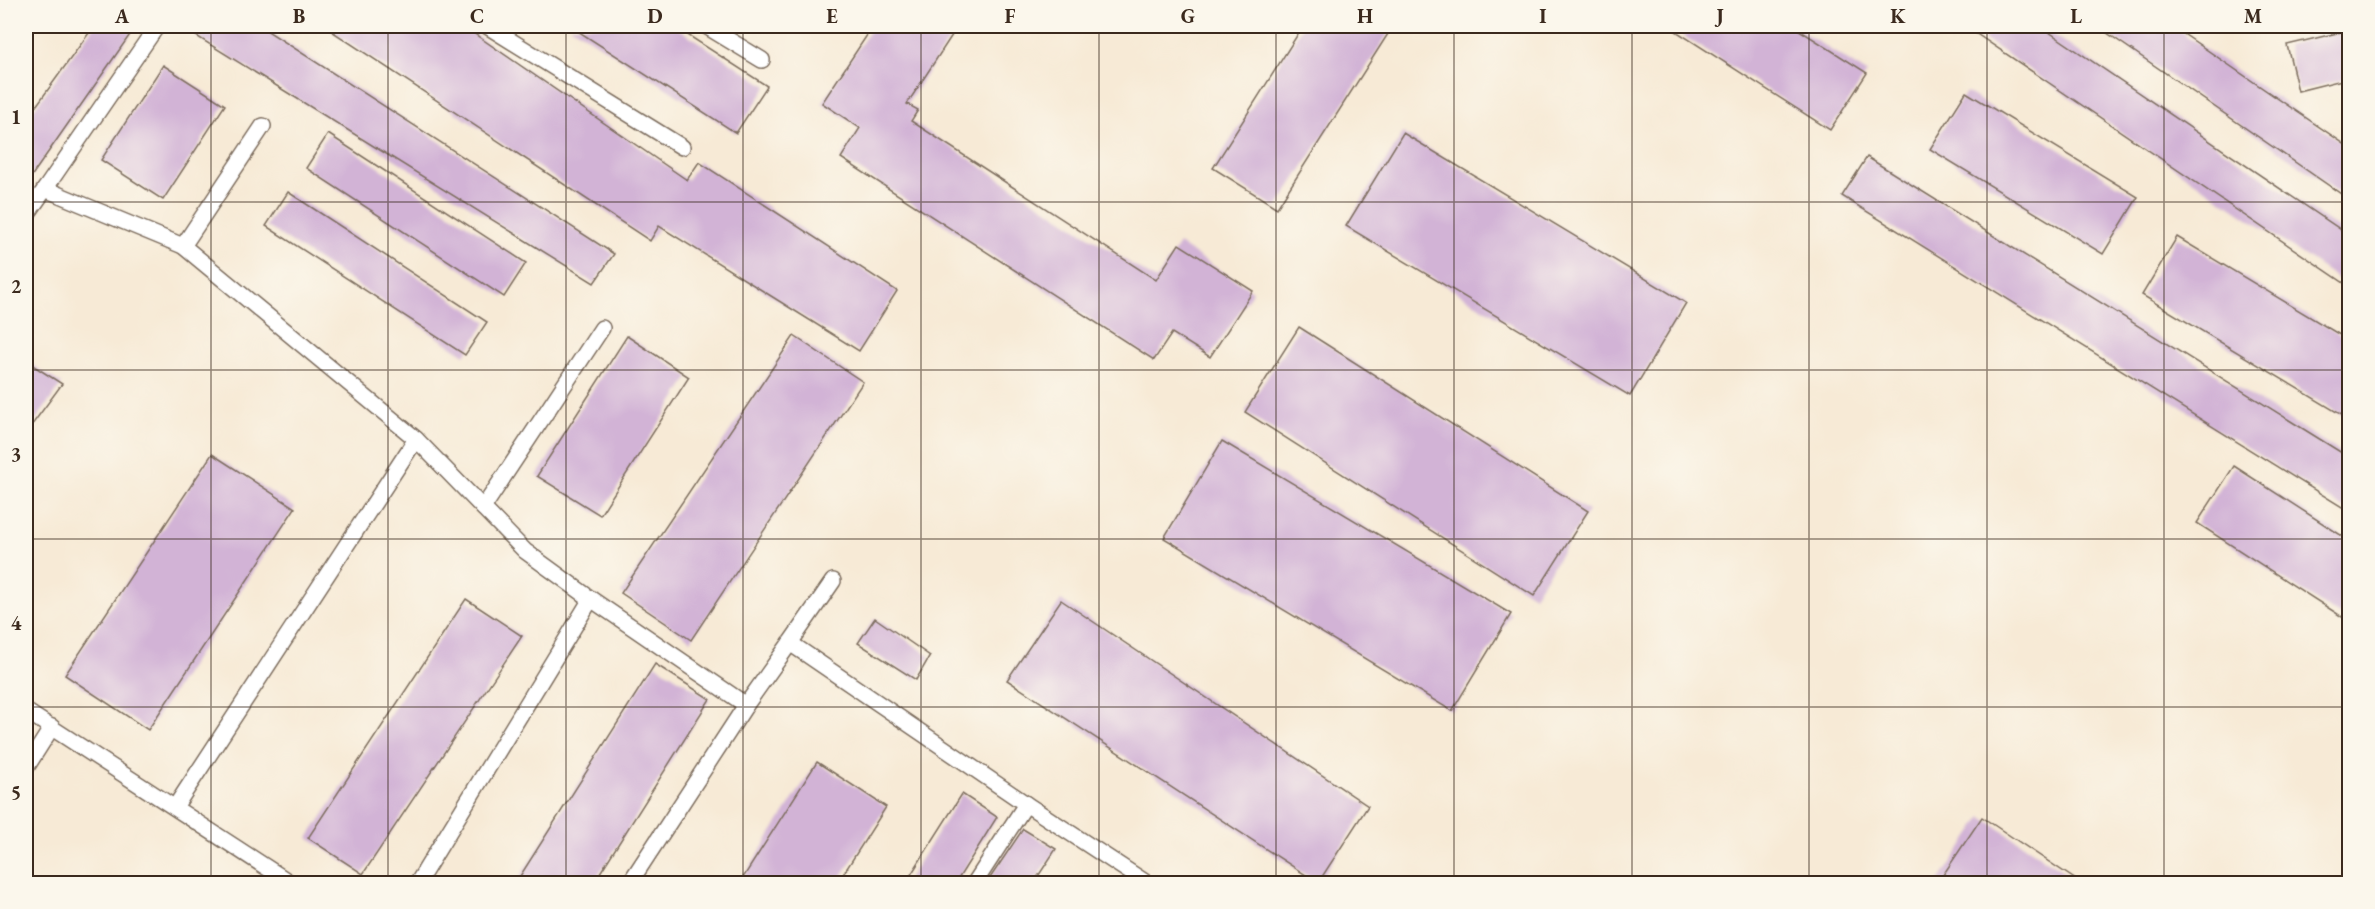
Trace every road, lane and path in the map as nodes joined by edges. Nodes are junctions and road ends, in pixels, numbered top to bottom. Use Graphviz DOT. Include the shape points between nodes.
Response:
graph roads {
  1 [pos="157,26"];
  2 [pos="487,26"];
  3 [pos="706,26"];
  4 [pos="762,60"];
  5 [pos="263,126"];
  6 [pos="682,147"];
  7 [pos="45,189"];
  8 [pos="26,216"];
  9 [pos="183,246"];
  10 [pos="602,328"];
  11 [pos="416,439"];
  12 [pos="483,508"];
  13 [pos="833,581"];
  14 [pos="591,598"];
  15 [pos="790,643"];
  16 [pos="746,705"];
  17 [pos="26,711"];
  18 [pos="52,727"];
  19 [pos="26,768"];
  20 [pos="1026,804"];
  21 [pos="175,807"];
  22 [pos="292,884"];
  23 [pos="417,884"];
  24 [pos="629,884"];
  25 [pos="974,884"];
  26 [pos="1148,884"];
  1 -- 7 [label="lane"];
  2 -- 6 [label="lane"];
  3 -- 4 [label="lane"];
  5 -- 9 [label="lane"];
  7 -- 8 [label="lane"];
  7 -- 9 [label="lane"];
  9 -- 11 [label="lane"];
  10 -- 12 [label="lane"];
  11 -- 12 [label="lane"];
  11 -- 21 [label="lane"];
  12 -- 14 [label="lane" via="525,551"];
  13 -- 15 [label="lane"];
  14 -- 16 [label="lane"];
  14 -- 23 [label="lane"];
  15 -- 16 [label="lane"];
  15 -- 20 [label="lane"];
  16 -- 24 [label="lane"];
  17 -- 18 [label="lane"];
  18 -- 19 [label="lane"];
  18 -- 21 [label="lane"];
  20 -- 25 [label="lane"];
  20 -- 26 [label="lane"];
  21 -- 22 [label="lane"];
}
